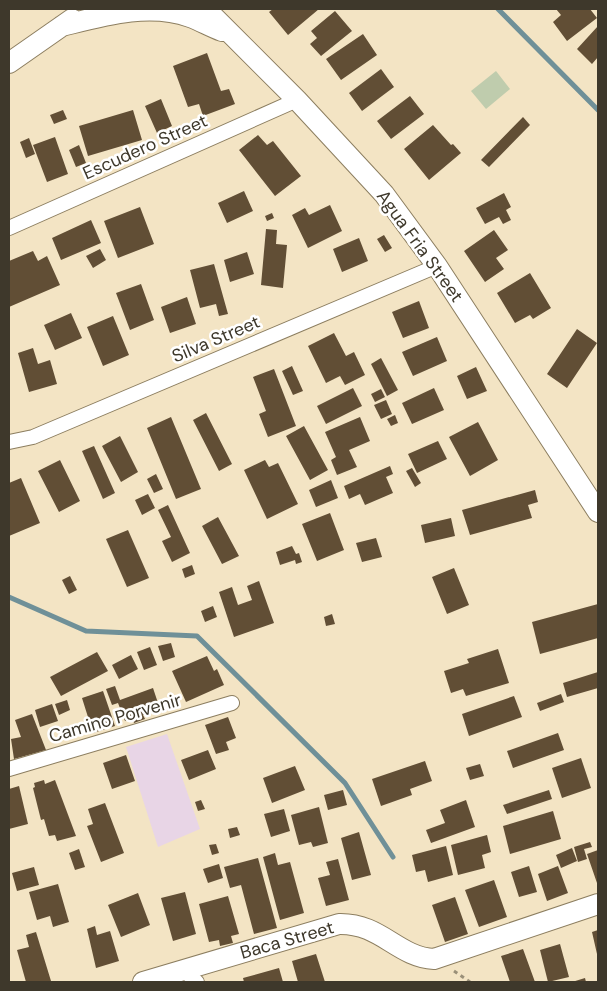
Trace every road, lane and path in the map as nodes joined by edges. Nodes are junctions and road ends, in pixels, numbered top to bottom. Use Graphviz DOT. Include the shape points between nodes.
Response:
graph roads {
  1 [pos="76,9"];
  2 [pos="86,9"];
  3 [pos="206,9"];
  4 [pos="62,26"];
  5 [pos="231,35"];
  6 [pos="9,63"];
  7 [pos="297,100"];
  8 [pos="9,228"];
  9 [pos="437,266"];
  10 [pos="9,442"];
  11 [pos="598,512"];
  12 [pos="232,703"];
  13 [pos="9,769"];
  14 [pos="598,904"];
  15 [pos="190,976"];
  16 [pos="142,982"];
  1 -- 4 [label="street"];
  2 -- 4 [label="street"];
  3 -- 5 [label="street, Agua Fria Street"];
  4 -- 5 [label="street" via="112,14 157,11 189,17"];
  4 -- 6 [label="street"];
  5 -- 7 [label="street, Agua Fria Street"];
  7 -- 8 [label="street, Escudero Street"];
  7 -- 9 [label="street, Agua Fria Street" via="384,194"];
  9 -- 10 [label="street, Silva Street" via="33,437"];
  9 -- 11 [label="street, Agua Fria Street"];
  12 -- 13 [label="street, Camino Porvenir"];
  14 -- 15 [label="street, Baca Street" via="434,959 418,957 362,926 339,924"];
  15 -- 16 [label="street, Baca Street"];
}
